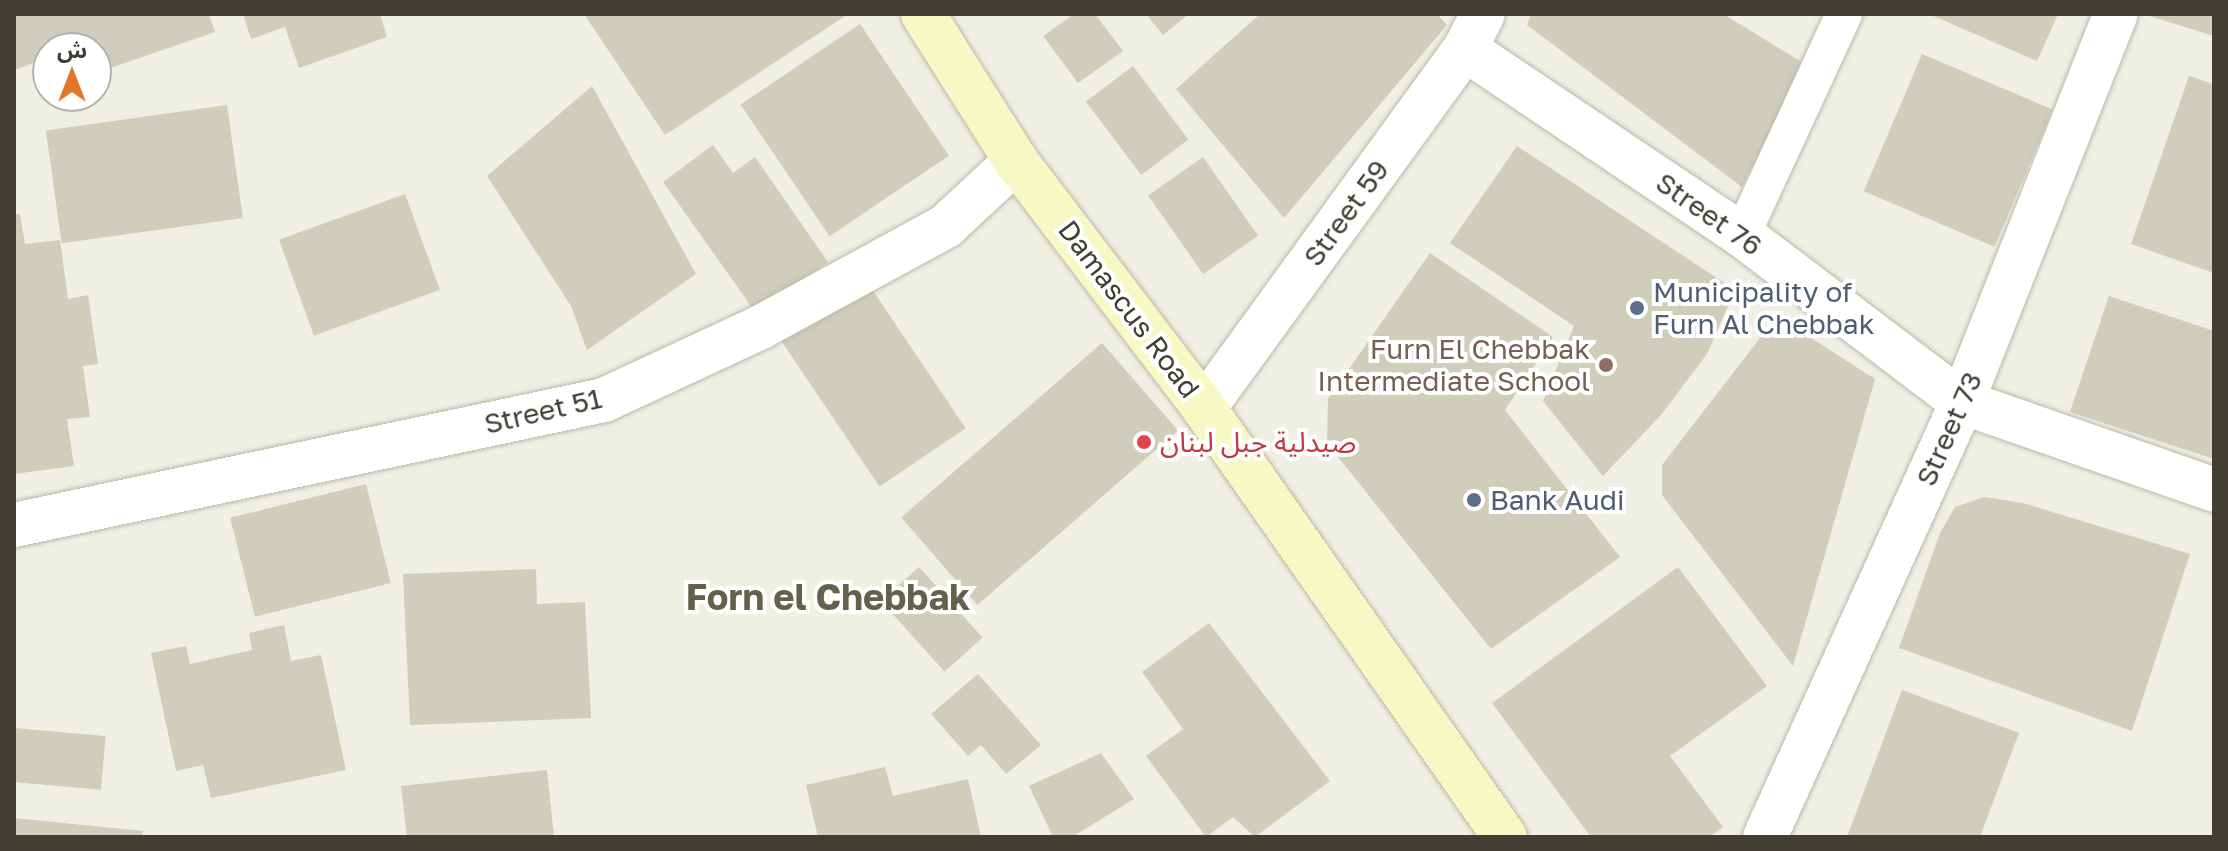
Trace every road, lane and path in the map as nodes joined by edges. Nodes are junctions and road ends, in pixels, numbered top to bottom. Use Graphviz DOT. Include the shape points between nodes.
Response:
graph roads {
  1 [pos="923,14"];
  2 [pos="1844,14"];
  3 [pos="2116,14"];
  4 [pos="1474,32"];
  5 [pos="1016,161"];
  6 [pos="1742,235"];
  7 [pos="1962,402"];
  8 [pos="1204,408"];
  9 [pos="2214,490"];
  10 [pos="14,525"];
  11 [pos="1505,837"];
  12 [pos="1765,837"];
  1 -- 5 [label="main road, Damascus Road"];
  2 -- 6 [label="lane"];
  3 -- 7 [label="street, Street 73"];
  4 -- 6 [label="street, Street 76"];
  4 -- 8 [label="street, Street 59"];
  5 -- 8 [label="main road, Damascus Road"];
  5 -- 10 [label="street, Street 51" via="946,226 761,327 604,400"];
  6 -- 7 [label="street, Street 76"];
  7 -- 9 [label="street, Street 76"];
  7 -- 12 [label="street, Street 73"];
  8 -- 11 [label="main road, Damascus Road"];
}
